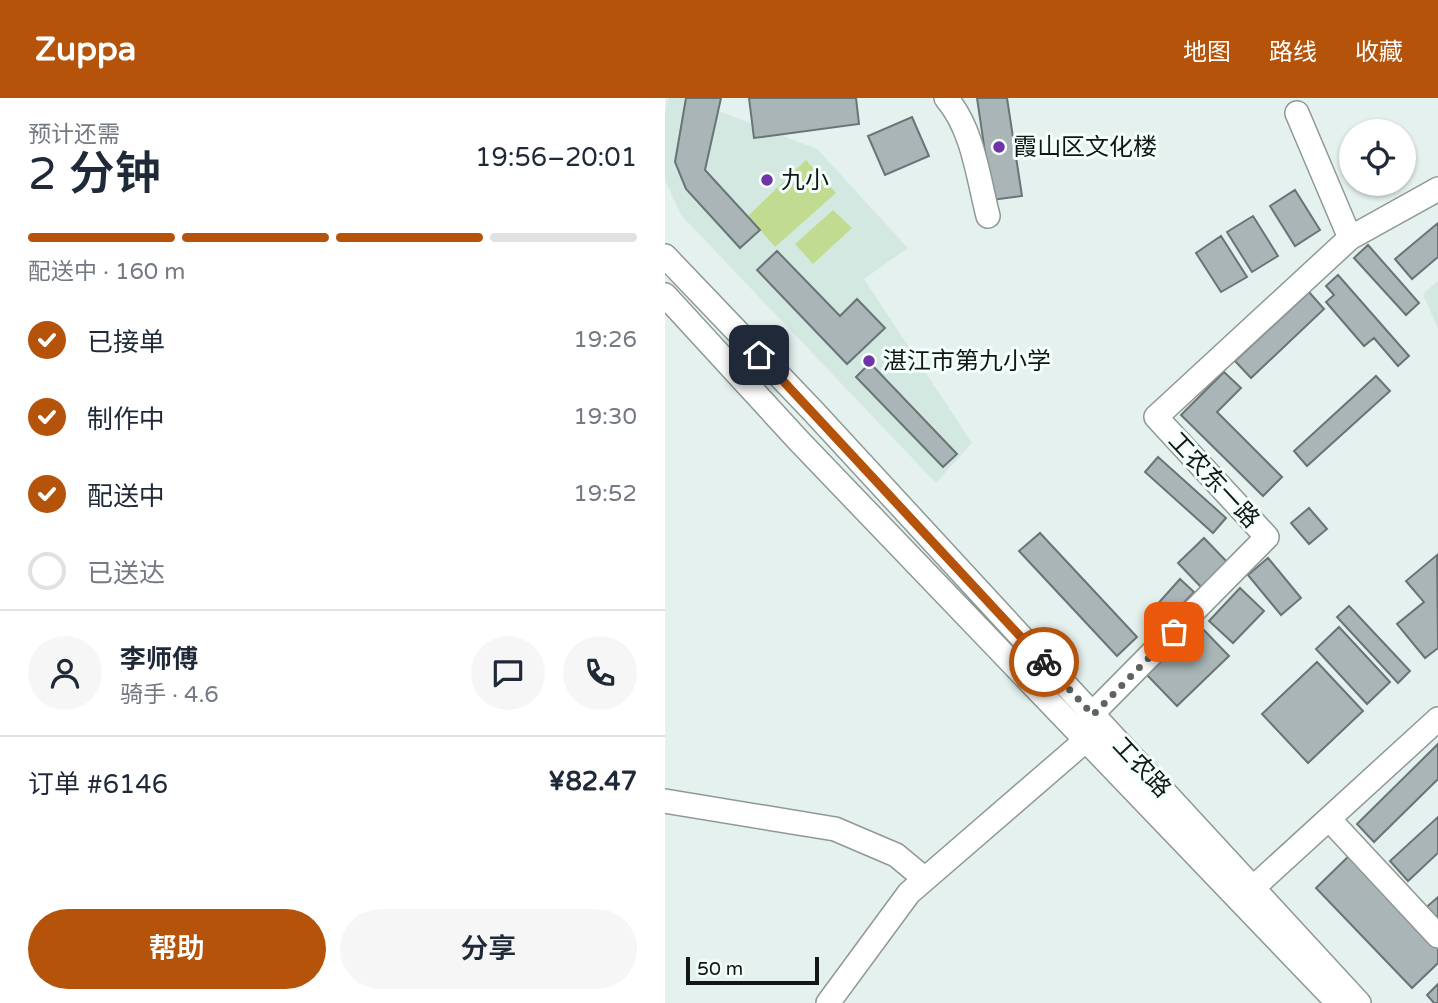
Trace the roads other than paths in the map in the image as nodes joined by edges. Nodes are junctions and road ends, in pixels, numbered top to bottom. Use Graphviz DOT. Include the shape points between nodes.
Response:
graph roads {
  1 [pos="946,98"];
  2 [pos="1297,113"];
  3 [pos="1438,189"];
  4 [pos="988,216"];
  5 [pos="1350,238"];
  6 [pos="665,256"];
  7 [pos="665,295"];
  8 [pos="1438,719"];
  9 [pos="1085,728"];
  10 [pos="665,801"];
  11 [pos="1329,819"];
  12 [pos="925,879"];
  13 [pos="1253,888"];
  14 [pos="1438,936"];
  15 [pos="828,1003"];
  16 [pos="1338,1003"];
  17 [pos="1359,1003"];
  1 -- 4 [label="street" via="966,133"];
  2 -- 5 [label="street"];
  3 -- 5 [label="street"];
  5 -- 9 [label="street, 工农东一路" via="1156,418 1267,537"];
  6 -- 9 [label="street, 工农路" via="813,411"];
  7 -- 9 [label="street, 工农路" via="799,441"];
  8 -- 11 [label="street"];
  9 -- 12 [label="street"];
  9 -- 13 [label="street, 工农路"];
  9 -- 16 [label="street, 工农路"];
  10 -- 12 [label="street" via="835,829 896,855"];
  11 -- 13 [label="street"];
  11 -- 14 [label="street"];
  12 -- 15 [label="street" via="909,893"];
  13 -- 17 [label="street, 工农路"];
}
